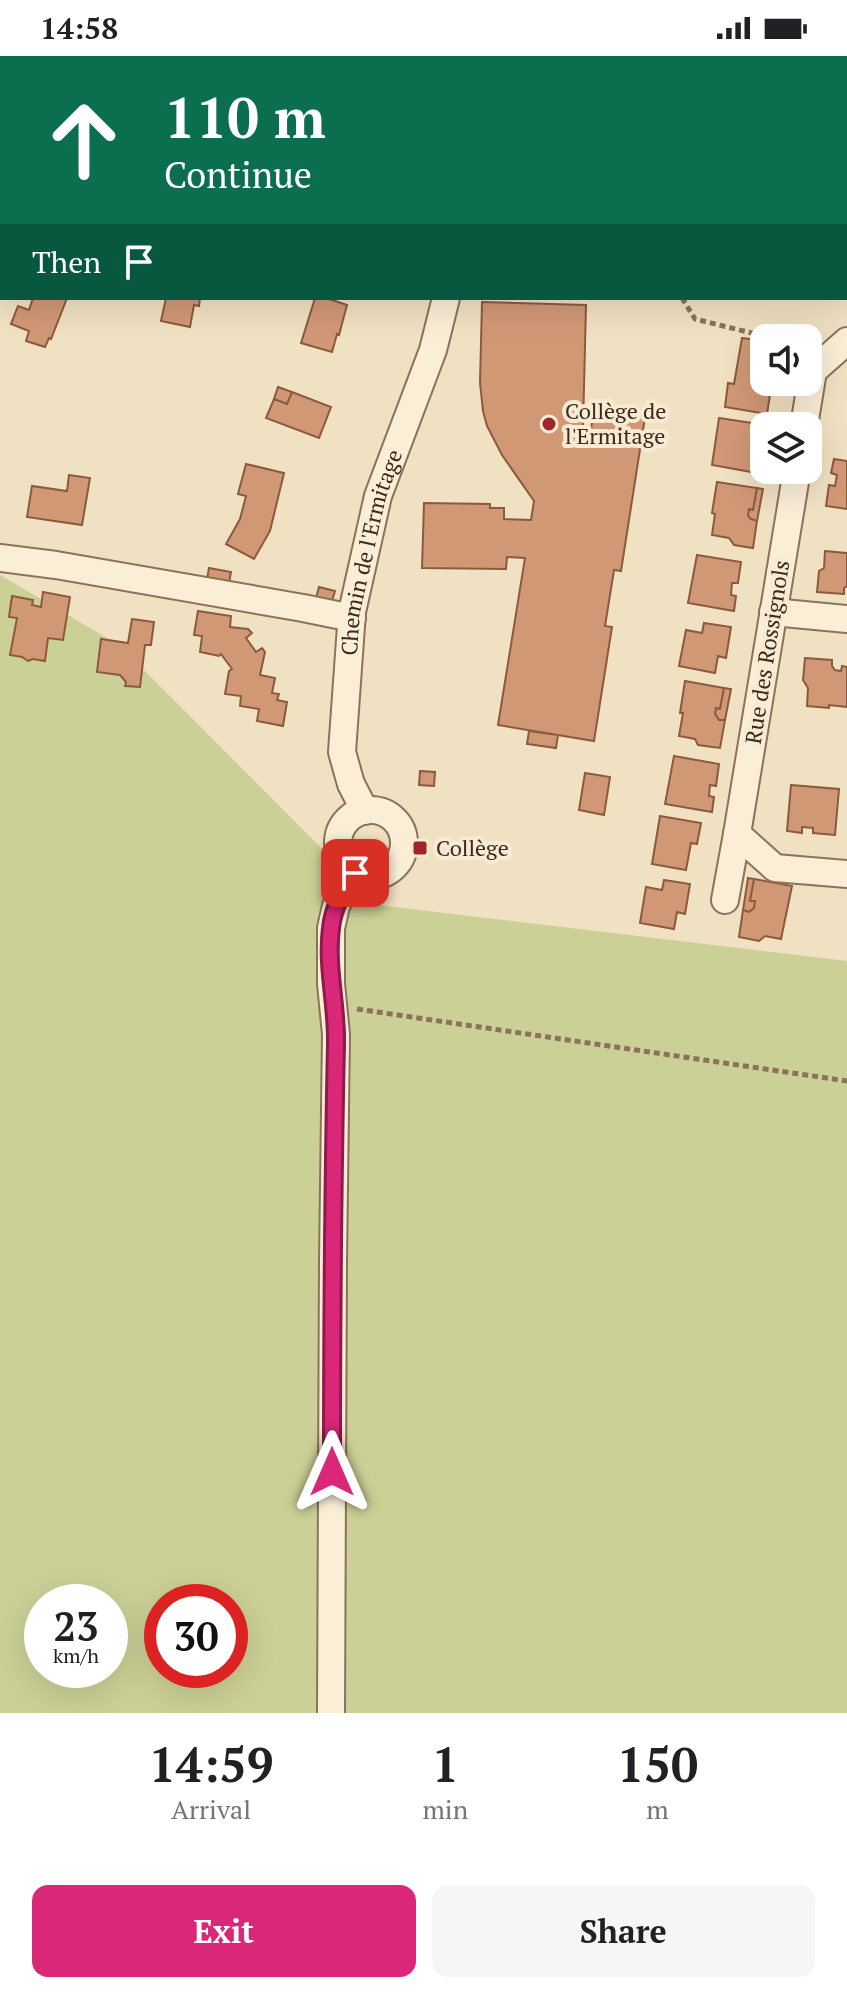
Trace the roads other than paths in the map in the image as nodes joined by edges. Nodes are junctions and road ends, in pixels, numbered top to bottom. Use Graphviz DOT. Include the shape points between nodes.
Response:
graph roads {
  1 [pos="446,300"];
  2 [pos="847,341"];
  3 [pos="806,412"];
  4 [pos="795,484"];
  5 [pos="0,558"];
  6 [pos="773,612"];
  7 [pos="352,618"];
  8 [pos="847,619"];
  9 [pos="365,811"];
  10 [pos="737,834"];
  11 [pos="355,873"];
  12 [pos="847,874"];
  13 [pos="725,900"];
  14 [pos="331,1713"];
  1 -- 7 [label="street, Chemin de l'Ermitage" via="433,350 378,496"];
  2 -- 3 [label="street" via="813,371"];
  4 -- 6 [label="street, Rue des Rossignols"];
  5 -- 7 [label="street"];
  6 -- 8 [label="street"];
  6 -- 10 [label="street, Rue des Rossignols"];
  7 -- 9 [label="street, Chemin de l'Ermitage" via="342,752"];
  9 -- 11 [label="street" via="352,816 340,833 342,859"];
  9 -- 11 [label="street" via="377,810 395,820 404,850 382,875"];
  10 -- 12 [label="street" via="775,868"];
  10 -- 13 [label="street, Rue des Rossignols"];
  11 -- 14 [label="street" via="336,906 331,928 336,1034"];
}
